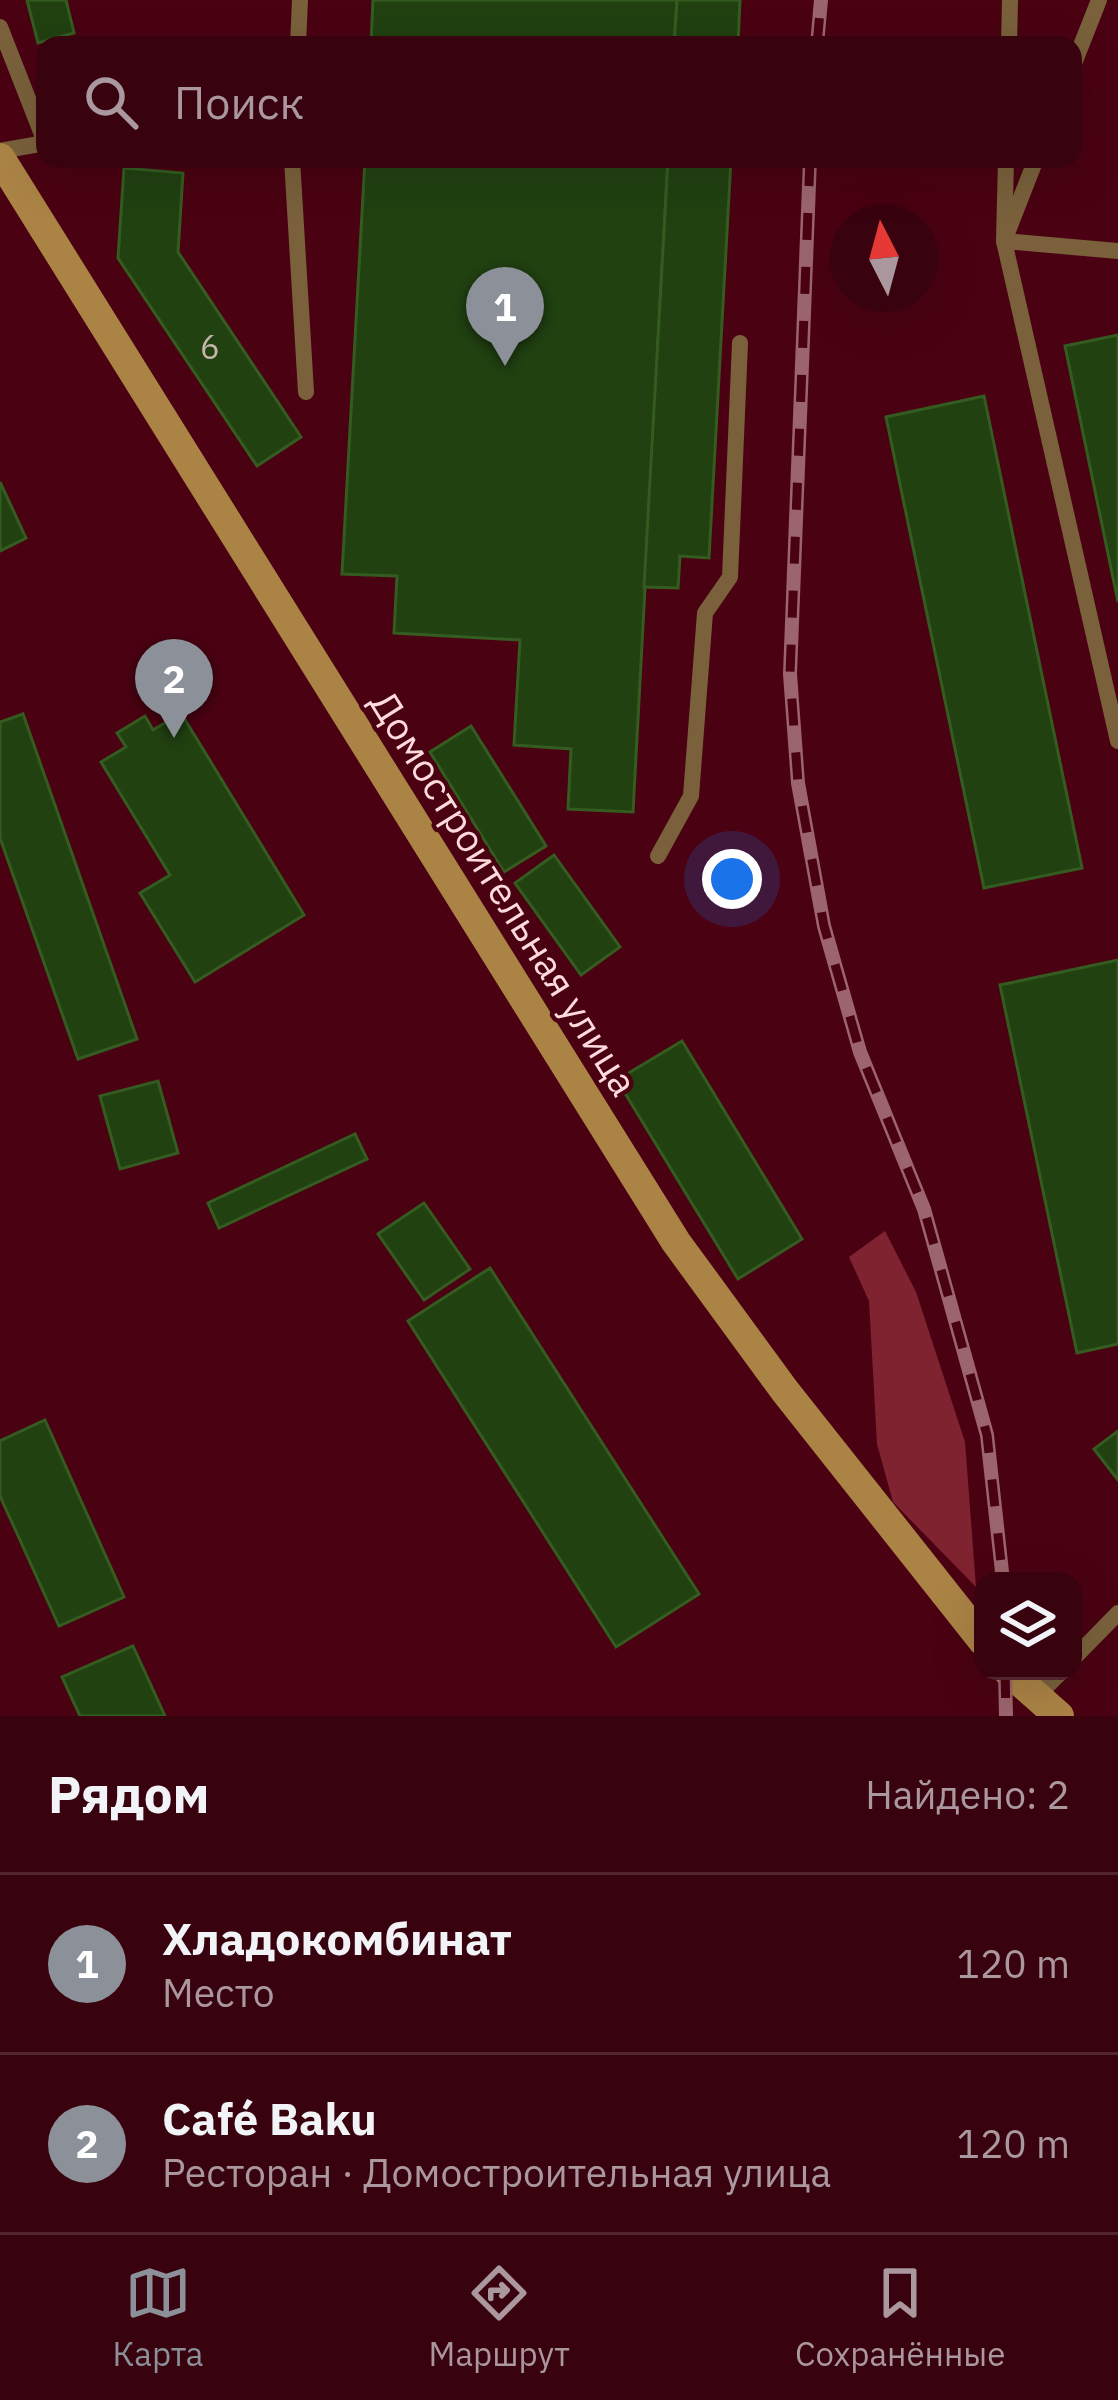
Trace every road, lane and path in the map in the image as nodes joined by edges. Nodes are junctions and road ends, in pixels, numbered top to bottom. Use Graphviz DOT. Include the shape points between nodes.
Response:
graph roads {
  1 [pos="300,0"];
  2 [pos="1010,0"];
  3 [pos="1099,0"];
  4 [pos="0,28"];
  5 [pos="298,36"];
  6 [pos="1009,36"];
  7 [pos="1082,43"];
  8 [pos="36,119"];
  9 [pos="36,144"];
  10 [pos="0,154"];
  11 [pos="293,168"];
  12 [pos="1006,168"];
  13 [pos="1032,168"];
  14 [pos="1004,241"];
  15 [pos="1118,251"];
  16 [pos="740,344"];
  17 [pos="305,392"];
  18 [pos="1118,741"];
  19 [pos="658,856"];
  20 [pos="1118,1613"];
  21 [pos="974,1630"];
  22 [pos="1082,1650"];
  23 [pos="1018,1680"];
  24 [pos="1048,1706"];
  1 -- 5 [label="lane"];
  2 -- 6 [label="lane"];
  3 -- 7 [label="lane"];
  4 -- 8 [label="lane"];
  9 -- 10 [label="lane"];
  10 -- 21 [label="street, Домостроительная улица" via="676,1242"];
  11 -- 17 [label="lane"];
  12 -- 14 [label="lane"];
  13 -- 14 [label="lane"];
  14 -- 15 [label="lane"];
  14 -- 18 [label="lane"];
  16 -- 19 [label="lane" via="730,577 705,613 691,796"];
  20 -- 22 [label="lane"];
  23 -- 24 [label="street"];
}
